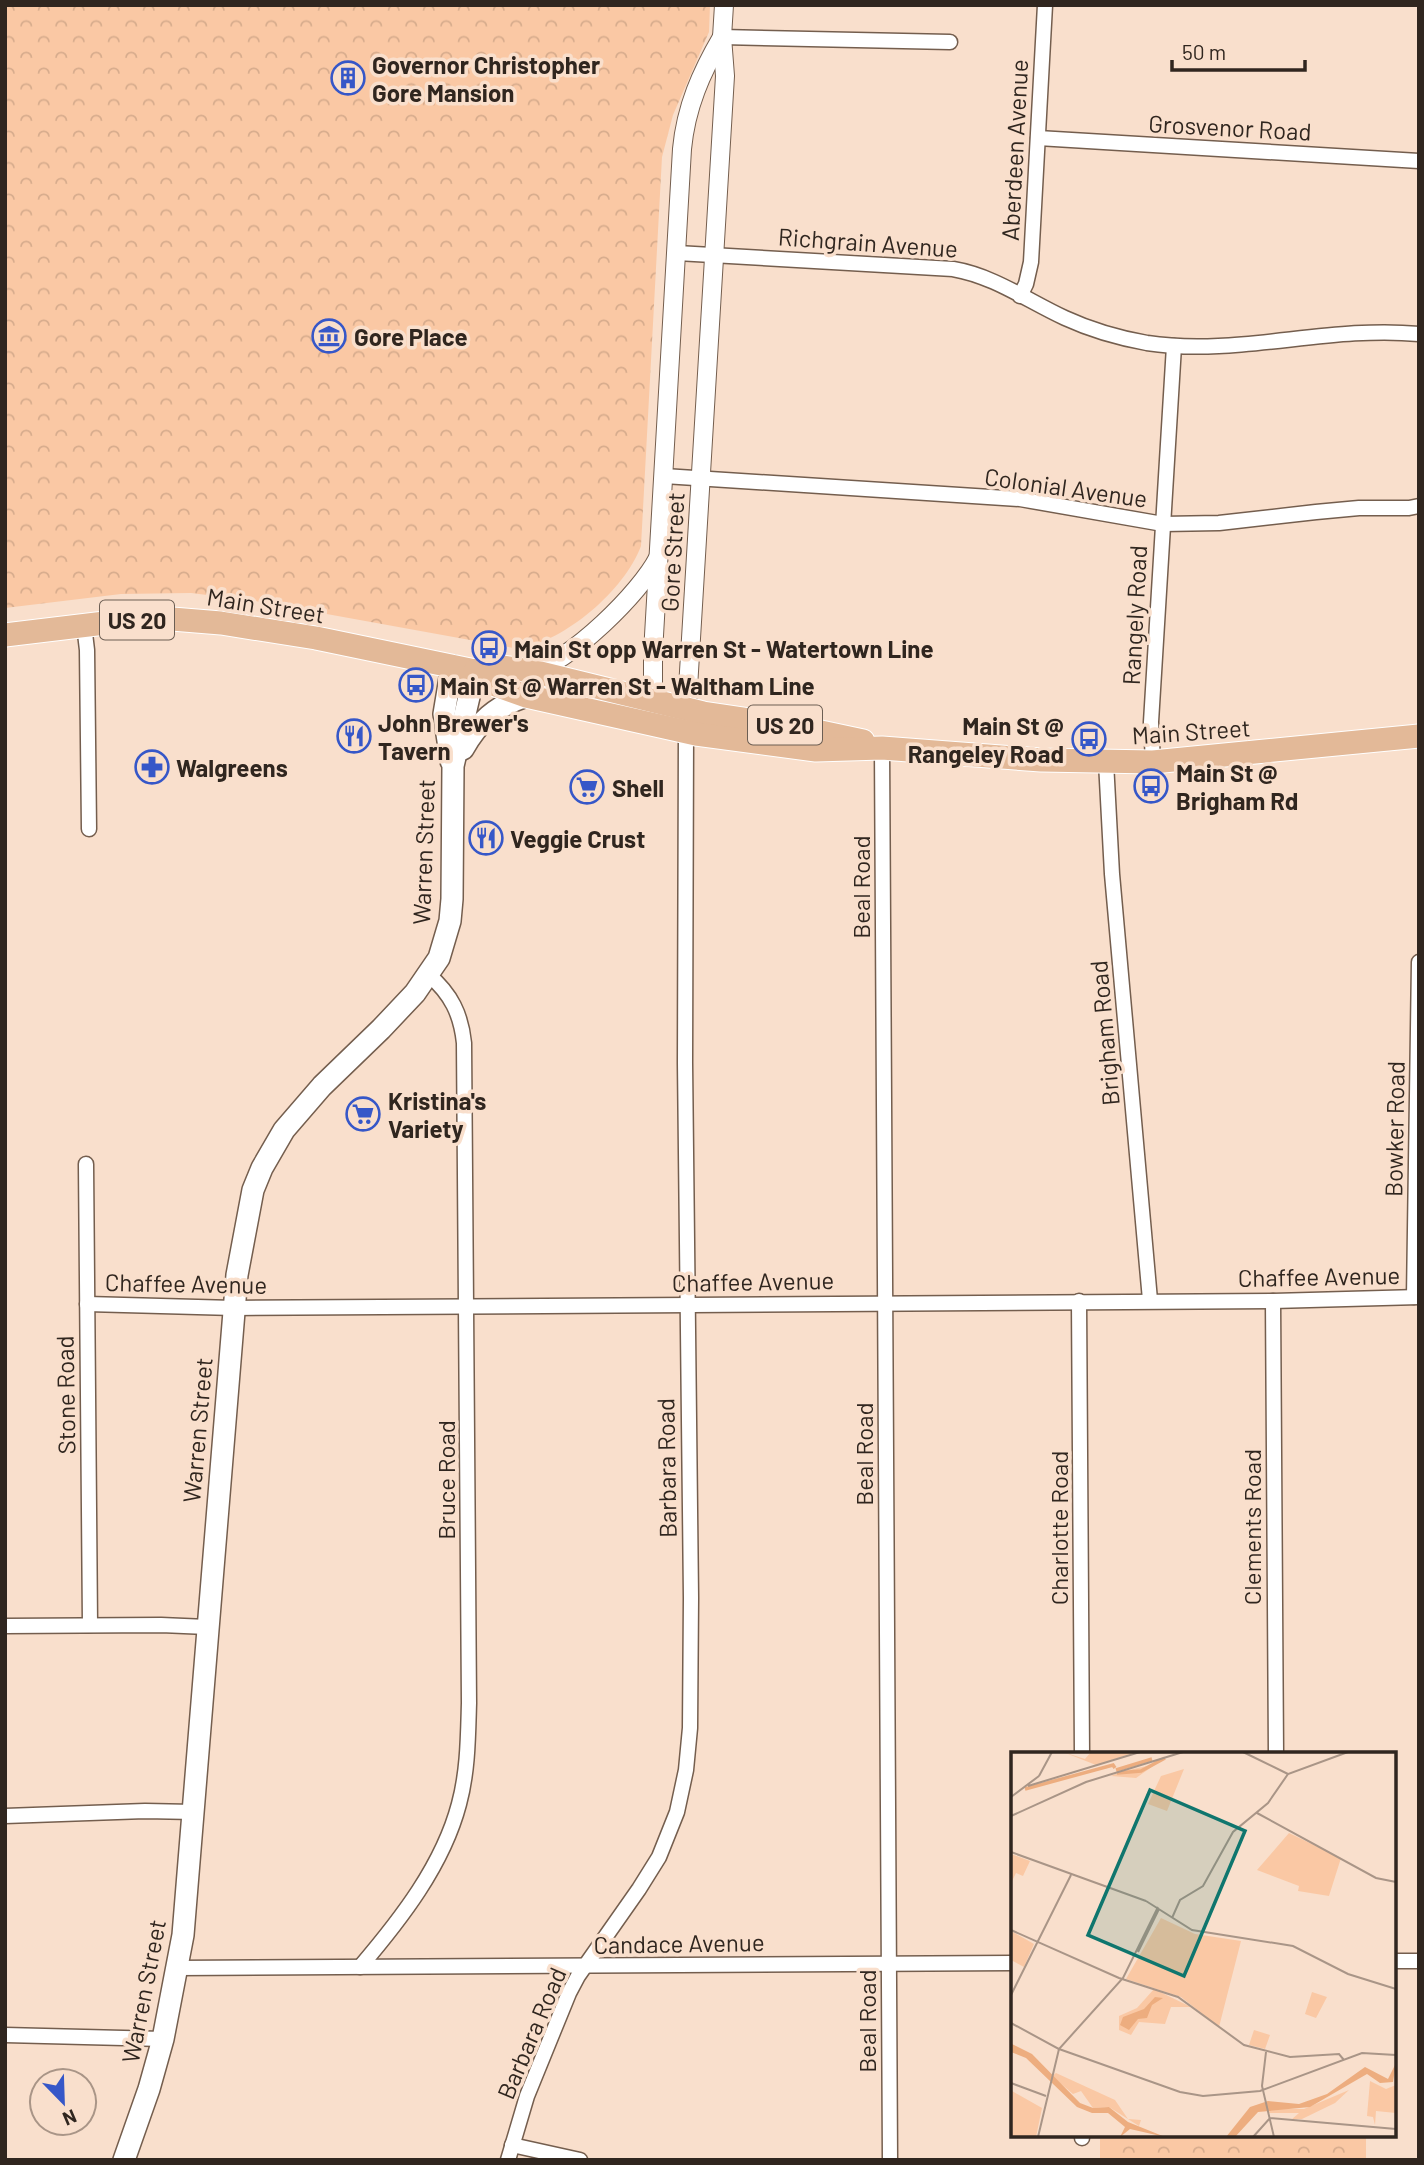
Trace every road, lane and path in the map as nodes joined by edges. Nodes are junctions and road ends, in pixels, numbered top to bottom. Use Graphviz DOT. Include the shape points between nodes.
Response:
graph roads {
  1 [pos="724,5"];
  2 [pos="1045,5"];
  3 [pos="722,37"];
  4 [pos="950,42"];
  5 [pos="1038,138"];
  6 [pos="1419,161"];
  7 [pos="677,253"];
  8 [pos="715,255"];
  9 [pos="1020,296"];
  10 [pos="1419,334"];
  11 [pos="1174,346"];
  12 [pos="664,476"];
  13 [pos="701,478"];
  14 [pos="1419,506"];
  15 [pos="1163,524"];
  16 [pos="659,555"];
  17 [pos="84,625"];
  18 [pos="5,635"];
  19 [pos="463,669"];
  20 [pos="532,671"];
  21 [pos="526,696"];
  22 [pos="657,702"];
  23 [pos="686,720"];
  24 [pos="1419,736"];
  25 [pos="882,748"];
  26 [pos="1106,762"];
  27 [pos="1153,762"];
  28 [pos="453,766"];
  29 [pos="89,829"];
  30 [pos="1419,962"];
  31 [pos="429,975"];
  32 [pos="1419,981"];
  33 [pos="86,1164"];
  34 [pos="1416,1297"];
  35 [pos="1150,1300"];
  36 [pos="1079,1301"];
  37 [pos="1273,1301"];
  38 [pos="885,1303"];
  39 [pos="87,1304"];
  40 [pos="687,1305"];
  41 [pos="466,1307"];
  42 [pos="234,1308"];
  43 [pos="5,1626"];
  44 [pos="90,1626"];
  45 [pos="207,1627"];
  46 [pos="1082,1752"];
  47 [pos="1276,1752"];
  48 [pos="194,1812"];
  49 [pos="5,1816"];
  50 [pos="1396,1961"];
  51 [pos="1419,1961"];
  52 [pos="1011,1963"];
  53 [pos="889,1964"];
  54 [pos="360,1967"];
  55 [pos="584,1967"];
  56 [pos="177,1968"];
  57 [pos="5,2035"];
  58 [pos="163,2039"];
  59 [pos="510,2152"];
  60 [pos="124,2160"];
  61 [pos="580,2160"];
  62 [pos="890,2160"];
  1 -- 3 [label="street, Gore Street"];
  2 -- 5 [label="street, Aberdeen Avenue"];
  3 -- 4 [label="street"];
  3 -- 7 [label="street, Gore Street" via="702,72 687,117"];
  3 -- 8 [label="street, Gore Street" via="725,76"];
  5 -- 6 [label="street, Grosvenor Road"];
  5 -- 9 [label="street, Aberdeen Avenue" via="1031,262"];
  7 -- 8 [label="street, Richgrain Avenue"];
  7 -- 12 [label="street, Gore Street"];
  8 -- 9 [label="street, Richgrain Avenue" via="953,269 985,278"];
  8 -- 13 [label="street, Gore Street"];
  9 -- 11 [label="street, Richgrain Avenue" via="1092,328"];
  10 -- 11 [label="street, Richgrain Avenue" via="1350,332"];
  11 -- 15 [label="street, Rangely Road"];
  12 -- 13 [label="street, Colonial Avenue"];
  12 -- 16 [label="street, Gore Street"];
  13 -- 15 [label="street, Colonial Avenue" via="1020,499"];
  13 -- 23 [label="street, Gore Street"];
  14 -- 15 [label="street, Colonial Avenue"];
  15 -- 27 [label="street, Rangely Road" via="1151,722"];
  16 -- 20 [label="street" via="639,587 616,610 564,656"];
  16 -- 22 [label="street, Gore Street" via="653,665"];
  17 -- 18 [label="main road, Main Street / US 20"];
  17 -- 19 [label="main road, Main Street / US 20" via="155,618 221,622"];
  17 -- 29 [label="street"];
  19 -- 20 [label="main road, Main Street / US 20"];
  19 -- 21 [label="main road, Main Street / US 20"];
  19 -- 28 [label="main road, Warren Street"];
  20 -- 22 [label="main road, Main Street / US 20"];
  21 -- 23 [label="main road, Main Street / US 20"];
  21 -- 28 [label="main road" via="486,717"];
  22 -- 23 [label="main road, Main Street / US 20"];
  23 -- 25 [label="main road, Main Street / US 20" via="802,728"];
  23 -- 40 [label="street, Barbara Road"];
  24 -- 27 [label="main road, Main Street / US 20"];
  25 -- 26 [label="main road, Main Street / US 20"];
  25 -- 38 [label="street, Beal Road"];
  26 -- 27 [label="main road, Main Street / US 20"];
  26 -- 35 [label="street, Brigham Road"];
  28 -- 31 [label="main road, Warren Street" via="450,921"];
  30 -- 32 [label="street, Bowker Road"];
  31 -- 41 [label="street, Bruce Road" via="450,997 463,1035"];
  31 -- 42 [label="main road, Warren Street" via="382,1029 322,1086 272,1150 253,1190"];
  32 -- 34 [label="street, Bowker Road"];
  33 -- 39 [label="street, Stone Road"];
  34 -- 37 [label="street, Chaffee Avenue"];
  35 -- 36 [label="street, Chaffee Avenue"];
  35 -- 37 [label="street, Chaffee Avenue"];
  36 -- 38 [label="street, Chaffee Avenue"];
  36 -- 46 [label="street, Charlotte Road"];
  37 -- 47 [label="street, Clements Road"];
  38 -- 40 [label="street, Chaffee Avenue"];
  38 -- 53 [label="street, Beal Road"];
  39 -- 42 [label="street, Chaffee Avenue"];
  39 -- 44 [label="street, Stone Road"];
  40 -- 41 [label="street, Chaffee Avenue"];
  40 -- 55 [label="street, Barbara Road" via="691,1611 686,1770 673,1824 659,1857"];
  41 -- 42 [label="street, Chaffee Avenue"];
  41 -- 54 [label="street, Bruce Road" via="469,1703 460,1802 448,1838 392,1929"];
  42 -- 45 [label="main road, Warren Street"];
  43 -- 44 [label="street"];
  44 -- 45 [label="street"];
  45 -- 48 [label="main road, Warren Street"];
  48 -- 49 [label="street"];
  48 -- 56 [label="main road, Warren Street"];
  50 -- 51 [label="street"];
  52 -- 53 [label="street, Candace Avenue"];
  53 -- 55 [label="street, Candace Avenue"];
  53 -- 62 [label="street, Beal Road"];
  54 -- 55 [label="street, Candace Avenue"];
  54 -- 56 [label="street, Candace Avenue"];
  55 -- 59 [label="street, Barbara Road" via="524,2104"];
  56 -- 58 [label="main road, Warren Street"];
  57 -- 58 [label="street"];
  58 -- 60 [label="main road, Warren Street"];
  59 -- 61 [label="street"];
}
